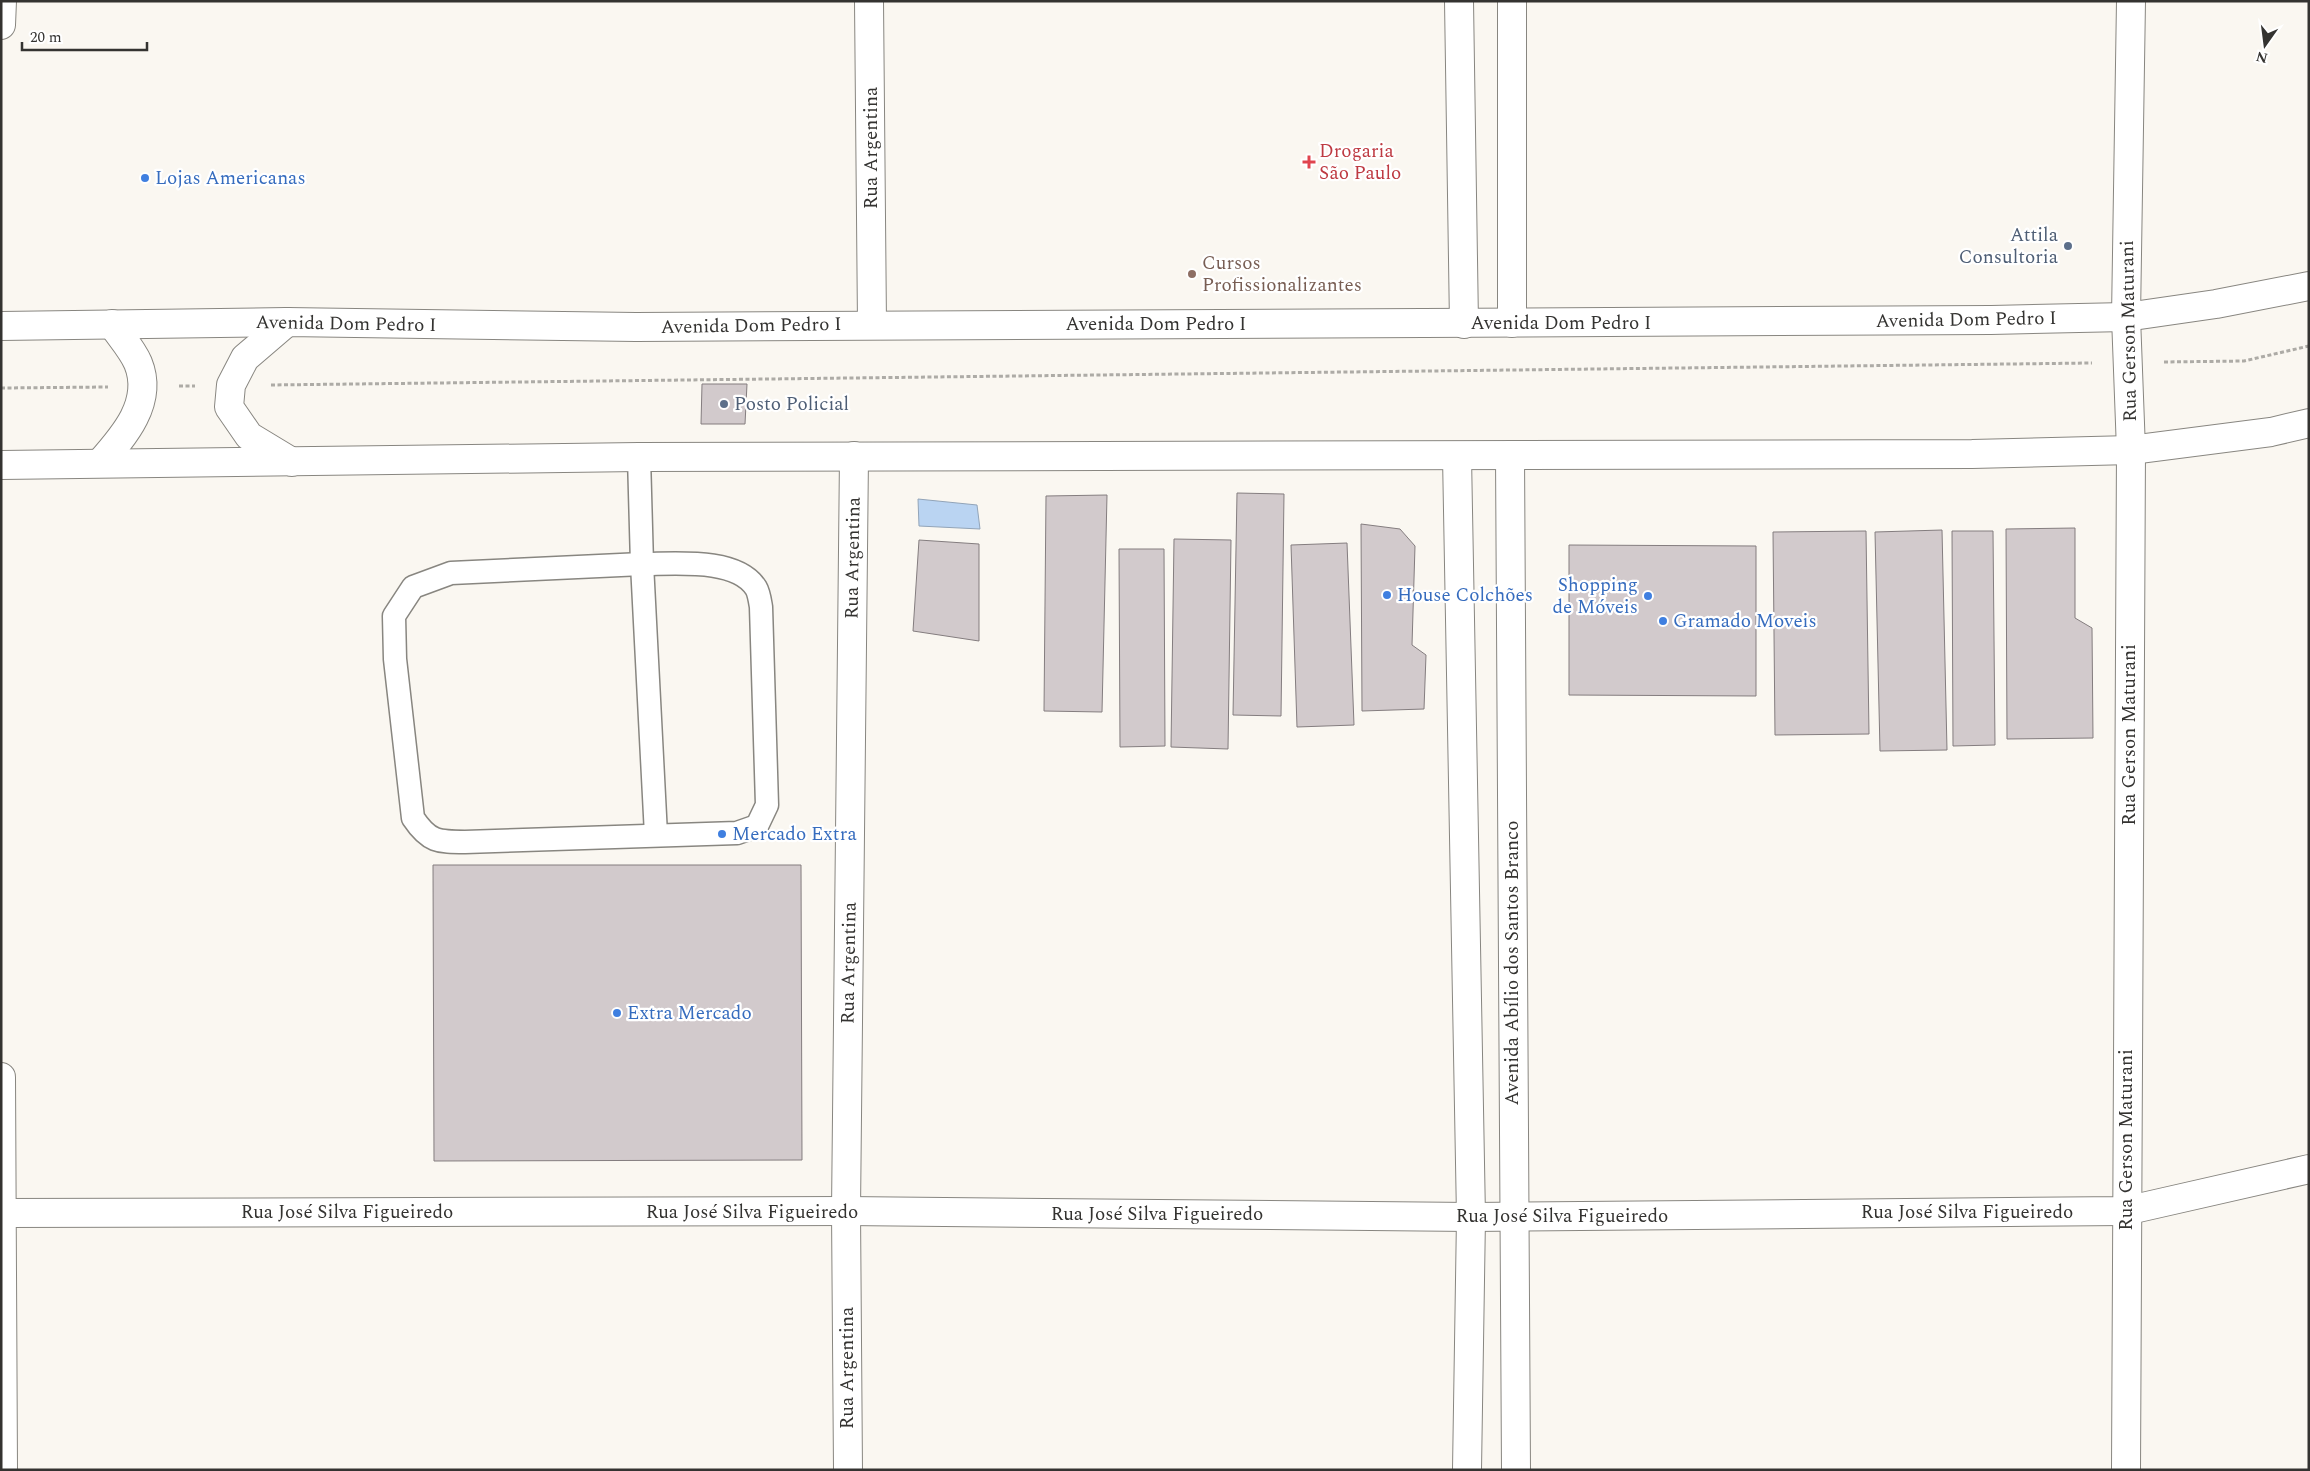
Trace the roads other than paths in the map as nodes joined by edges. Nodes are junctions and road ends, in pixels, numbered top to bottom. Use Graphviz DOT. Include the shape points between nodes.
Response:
graph roads {
  1 [pos="2,1"];
  2 [pos="869,1"];
  3 [pos="1459,1"];
  4 [pos="1512,1"];
  5 [pos="2131,1"];
  6 [pos="1,25"];
  7 [pos="2309,286"];
  8 [pos="2126,317"];
  9 [pos="287,322"];
  10 [pos="112,324"];
  11 [pos="1464,324"];
  12 [pos="1512,324"];
  13 [pos="872,325"];
  14 [pos="1,326"];
  15 [pos="2309,423"];
  16 [pos="2131,450"];
  17 [pos="640,456"];
  18 [pos="854,456"];
  19 [pos="1457,456"];
  20 [pos="1510,456"];
  21 [pos="292,462"];
  22 [pos="100,463"];
  23 [pos="1,466"];
  24 [pos="642,564"];
  25 [pos="656,835"];
  26 [pos="1,1077"];
  27 [pos="2309,1169"];
  28 [pos="846,1211"];
  29 [pos="2126,1211"];
  30 [pos="2,1213"];
  31 [pos="1513,1216"];
  32 [pos="1471,1217"];
  33 [pos="3,1470"];
  34 [pos="848,1470"];
  35 [pos="1467,1470"];
  36 [pos="1516,1470"];
  37 [pos="2126,1470"];
  1 -- 6 [label="street"];
  2 -- 13 [label="street, Rua Argentina"];
  3 -- 11 [label="street"];
  4 -- 12 [label="street"];
  5 -- 8 [label="street, Rua Gerson Maturani"];
  7 -- 8 [label="street, Avenida Dom Pedro I"];
  8 -- 12 [label="street, Avenida Dom Pedro I"];
  8 -- 16 [label="street, Rua Gerson Maturani"];
  9 -- 10 [label="street, Avenida Dom Pedro I"];
  9 -- 13 [label="street, Avenida Dom Pedro I" via="636,328"];
  9 -- 21 [label="street" via="245,358 231,385 229,407 248,436"];
  10 -- 14 [label="street, Avenida Dom Pedro I"];
  10 -- 22 [label="street" via="138,363 143,387 136,415 122,438"];
  11 -- 12 [label="street, Avenida Dom Pedro I"];
  11 -- 13 [label="street, Avenida Dom Pedro I"];
  15 -- 16 [label="street" via="2271,432"];
  16 -- 20 [label="street"];
  16 -- 29 [label="street, Rua Gerson Maturani"];
  17 -- 18 [label="street"];
  17 -- 21 [label="street"];
  17 -- 24 [label="lane"];
  18 -- 19 [label="street"];
  18 -- 28 [label="street, Rua Argentina"];
  19 -- 20 [label="street"];
  19 -- 32 [label="street"];
  20 -- 31 [label="street, Avenida Abílio dos Santos Branco"];
  21 -- 22 [label="street"];
  22 -- 23 [label="street"];
  24 -- 25 [label="lane"];
  24 -- 25 [label="lane" via="709,564 738,572 756,587 761,607 767,805 757,826 737,833"];
  24 -- 25 [label="lane" via="451,573 413,587 394,616 395,659 413,818 424,834 441,842"];
  26 -- 30 [label="street"];
  27 -- 29 [label="street, Rua José Silva Figueiredo"];
  28 -- 30 [label="street, Rua José Silva Figueiredo"];
  28 -- 32 [label="street, Rua José Silva Figueiredo"];
  28 -- 34 [label="street, Rua Argentina"];
  29 -- 31 [label="street, Rua José Silva Figueiredo"];
  29 -- 37 [label="street, Rua Gerson Maturani"];
  30 -- 33 [label="street"];
  31 -- 32 [label="street, Rua José Silva Figueiredo"];
  31 -- 36 [label="street, Avenida Abílio dos Santos Branco"];
  32 -- 35 [label="street"];
}
